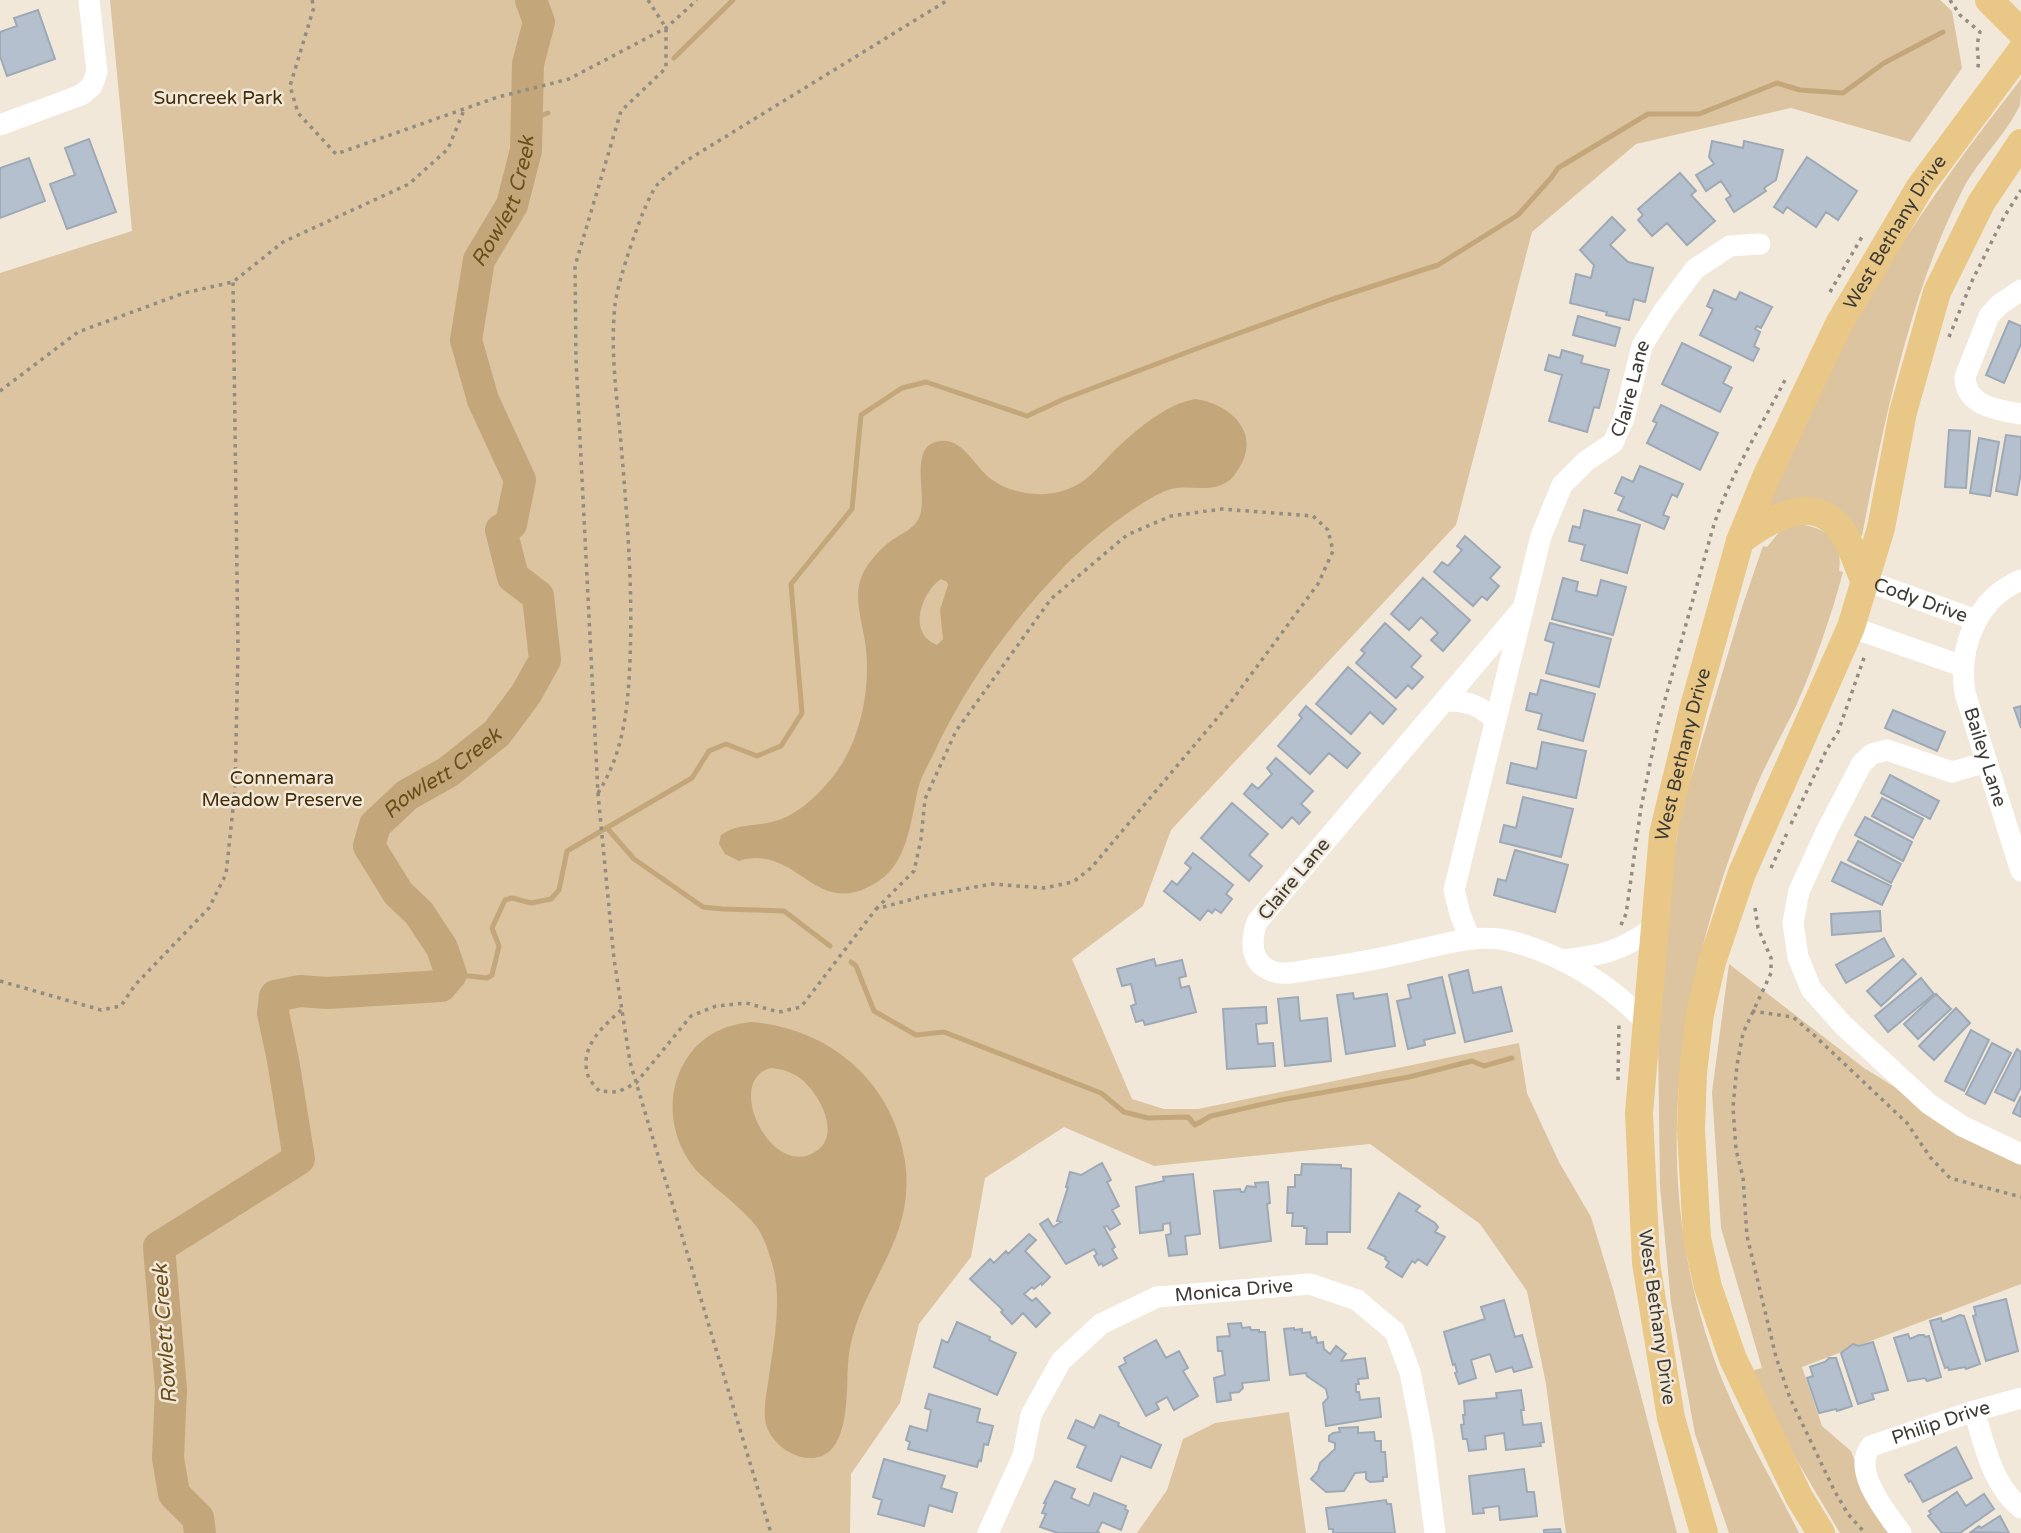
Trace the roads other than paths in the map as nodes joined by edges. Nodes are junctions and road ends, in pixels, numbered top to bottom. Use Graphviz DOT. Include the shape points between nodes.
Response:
graph roads {
  1 [pos="89,0"];
  2 [pos="1989,0"];
  3 [pos="2021,32"];
  4 [pos="2021,51"];
  5 [pos="0,125"];
  6 [pos="2021,143"];
  7 [pos="1760,244"];
  8 [pos="2021,290"];
  9 [pos="2021,414"];
  10 [pos="1740,541"];
  11 [pos="1864,580"];
  12 [pos="2021,580"];
  13 [pos="1523,608"];
  14 [pos="1976,620"];
  15 [pos="1851,627"];
  16 [pos="1962,666"];
  17 [pos="1444,701"];
  18 [pos="1495,720"];
  19 [pos="1987,762"];
  20 [pos="2021,871"];
  21 [pos="1653,928"];
  22 [pos="1470,939"];
  23 [pos="1562,960"];
  24 [pos="1646,1021"];
  25 [pos="2021,1154"];
  26 [pos="2021,1398"];
  27 [pos="1974,1411"];
  28 [pos="2021,1508"];
  29 [pos="988,1533"];
  30 [pos="1435,1533"];
  31 [pos="1704,1533"];
  32 [pos="1821,1533"];
  33 [pos="1901,1533"];
  1 -- 5 [label="street" via="97,72 92,86 81,95"];
  2 -- 3 [label="main road"];
  4 -- 10 [label="main road, West Bethany Drive" via="1920,187 1839,324"];
  6 -- 11 [label="main road" via="1981,203 1937,292"];
  7 -- 13 [label="street, Claire Lane" via="1730,246 1695,269 1663,312 1642,346 1613,443 1562,485 1541,536"];
  8 -- 9 [label="street" via="1989,316 1965,377 1969,395 1979,402"];
  10 -- 11 [label="main road" via="1776,517 1819,513 1842,532"];
  10 -- 21 [label="main road, West Bethany Drive" via="1662,834"];
  11 -- 14 [label="street, Cody Drive"];
  11 -- 15 [label="main road"];
  12 -- 14 [label="street, Bailey Lane" via="1993,598"];
  13 -- 17 [label="street, Claire Lane"];
  13 -- 18 [label="street, Claire Lane"];
  14 -- 16 [label="street, Bailey Lane"];
  15 -- 16 [label="street"];
  15 -- 32 [label="main road" via="1742,873 1712,962 1700,1014 1691,1119 1697,1238 1708,1287 1733,1359"];
  16 -- 19 [label="street, Bailey Lane" via="1965,693"];
  17 -- 18 [label="street" via="1472,703"];
  17 -- 22 [label="street, Claire Lane" via="1257,922 1251,941 1259,962 1286,973 1350,965"];
  18 -- 22 [label="street, Claire Lane" via="1454,890"];
  19 -- 20 [label="street, Bailey Lane"];
  19 -- 25 [label="street" via="1952,772 1887,750 1872,754 1862,763 1826,830 1799,891 1793,923 1798,957 1811,989 1843,1025 1930,1104 1962,1126"];
  21 -- 23 [label="street, Claire Lane" via="1616,951"];
  21 -- 24 [label="main road, West Bethany Drive"];
  22 -- 23 [label="street, Claire Lane" via="1508,941"];
  23 -- 24 [label="street, Claire Lane" via="1615,993"];
  24 -- 31 [label="main road, West Bethany Drive" via="1639,1113 1646,1263 1671,1418"];
  26 -- 27 [label="street, Philip Drive"];
  27 -- 28 [label="street" via="1998,1483"];
  27 -- 33 [label="street, Philip Drive" via="1871,1446 1865,1454 1864,1465 1874,1492"];
  29 -- 30 [label="street, Monica Drive" via="1023,1456 1031,1415 1061,1361 1101,1324 1157,1297 1310,1284 1357,1300 1395,1332 1418,1412"];
}
